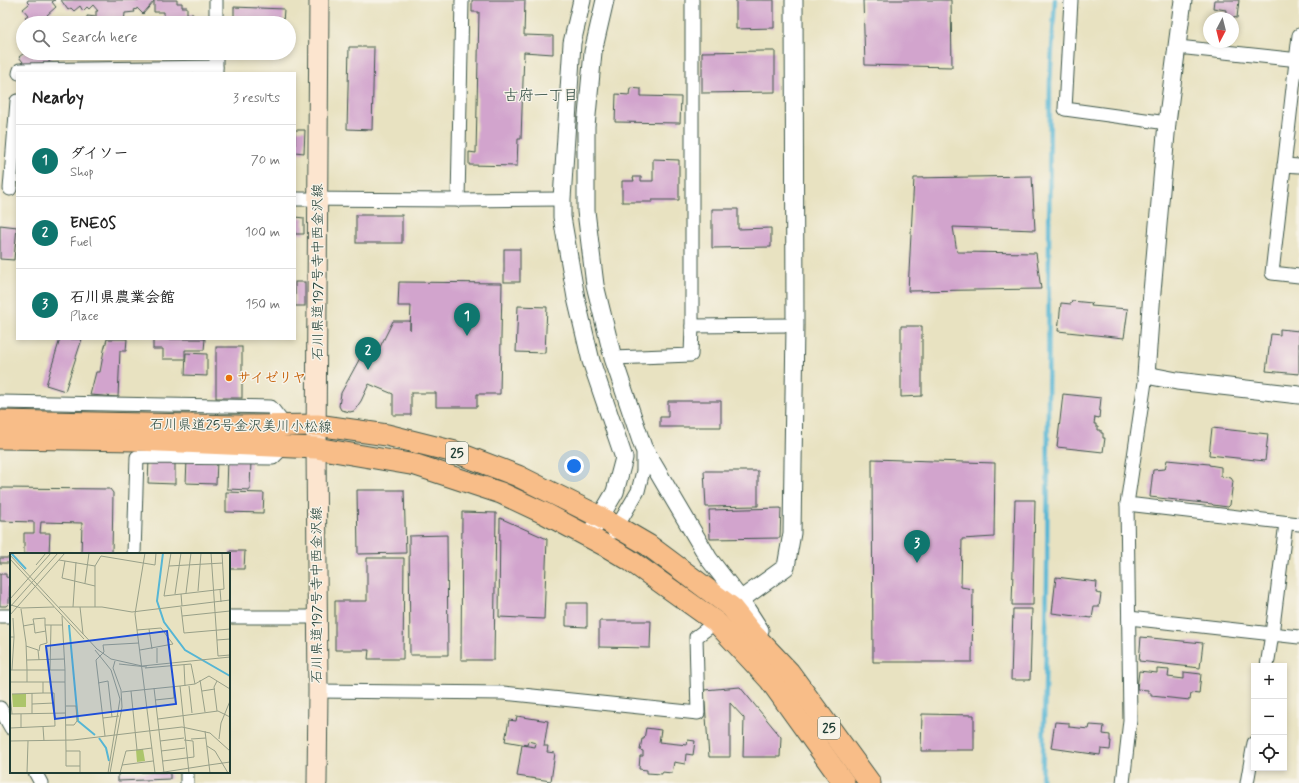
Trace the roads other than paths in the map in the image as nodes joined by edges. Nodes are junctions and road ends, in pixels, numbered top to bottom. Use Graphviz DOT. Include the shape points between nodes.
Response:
graph roads {
  1 [pos="216,0"];
  2 [pos="318,0"];
  3 [pos="462,0"];
  4 [pos="582,0"];
  5 [pos="605,0"];
  6 [pos="692,0"];
  7 [pos="794,0"];
  8 [pos="1071,0"];
  9 [pos="1183,0"];
  10 [pos="216,16"];
  11 [pos="1299,35"];
  12 [pos="1178,47"];
  13 [pos="1298,60"];
  14 [pos="216,70"];
  15 [pos="19,72"];
  16 [pos="16,112"];
  17 [pos="1167,123"];
  18 [pos="1284,165"];
  19 [pos="1299,166"];
  20 [pos="9,189"];
  21 [pos="318,198"];
  22 [pos="296,199"];
  23 [pos="562,199"];
  24 [pos="458,200"];
  25 [pos="1299,276"];
  26 [pos="795,325"];
  27 [pos="692,326"];
  28 [pos="613,358"];
  29 [pos="1146,375"];
  30 [pos="1299,395"];
  31 [pos="0,402"];
  32 [pos="0,421"];
  33 [pos="285,425"];
  34 [pos="318,425"];
  35 [pos="57,431"];
  36 [pos="0,438"];
  37 [pos="284,447"];
  38 [pos="643,447"];
  39 [pos="316,448"];
  40 [pos="1127,504"];
  41 [pos="608,522"];
  42 [pos="1286,523"];
  43 [pos="1299,524"];
  44 [pos="597,541"];
  45 [pos="134,553"];
  46 [pos="735,603"];
  47 [pos="230,617"];
  48 [pos="318,617"];
  49 [pos="1128,618"];
  50 [pos="716,622"];
  51 [pos="1272,634"];
  52 [pos="1299,637"];
  53 [pos="1267,663"];
  54 [pos="318,691"];
  55 [pos="0,708"];
  56 [pos="10,726"];
  57 [pos="1251,760"];
  58 [pos="36,773"];
  59 [pos="186,773"];
  60 [pos="41,783"];
  61 [pos="187,783"];
  62 [pos="317,783"];
  63 [pos="844,783"];
  64 [pos="870,783"];
  65 [pos="1123,783"];
  66 [pos="1247,783"];
  1 -- 10 [label="street"];
  2 -- 21 [label="main road, 石川県道197号寺中西金沢線"];
  3 -- 24 [label="street"];
  4 -- 23 [label="street" via="572,43"];
  5 -- 28 [label="street" via="593,52 586,126 586,211 595,285"];
  6 -- 27 [label="street"];
  7 -- 26 [label="street"];
  8 -- 17 [label="street" via="1065,109"];
  9 -- 12 [label="street"];
  11 -- 13 [label="street"];
  12 -- 13 [label="street"];
  12 -- 17 [label="street"];
  13 -- 18 [label="street"];
  14 -- 15 [label="street"];
  16 -- 20 [label="street"];
  17 -- 29 [label="street"];
  18 -- 19 [label="street"];
  18 -- 25 [label="street" via="1272,273"];
  21 -- 22 [label="street"];
  21 -- 24 [label="street"];
  21 -- 34 [label="main road, 石川県道197号寺中西金沢線"];
  23 -- 24 [label="street"];
  23 -- 41 [label="street" via="562,218 576,298 591,361 624,458"];
  26 -- 27 [label="street"];
  26 -- 46 [label="street" via="792,533 786,567"];
  27 -- 28 [label="street" via="691,355"];
  28 -- 38 [label="street"];
  29 -- 30 [label="street"];
  29 -- 40 [label="street"];
  31 -- 33 [label="street" via="270,407"];
  32 -- 35 [label="main road, 25"];
  33 -- 34 [label="main road, 石川県道25号金沢美川小松線 / 25"];
  33 -- 35 [label="main road, 石川県道25号金沢美川小松線 / 25"];
  34 -- 39 [label="main road, 石川県道197号寺中西金沢線"];
  34 -- 41 [label="main road, 石川県道25号金沢美川小松線 / 25" via="387,435 455,452 518,476"];
  35 -- 36 [label="main road, 25"];
  35 -- 37 [label="main road, 石川県道25号金沢美川小松線 / 25" via="137,440"];
  37 -- 39 [label="main road, 石川県道25号金沢美川小松線 / 25"];
  37 -- 45 [label="street" via="274,458 137,457"];
  38 -- 41 [label="street" via="643,471 638,491"];
  38 -- 46 [label="street"];
  39 -- 44 [label="main road, 石川県道25号金沢美川小松線 / 25" via="416,465 501,494"];
  39 -- 48 [label="main road, 石川県道197号寺中西金沢線"];
  40 -- 42 [label="street"];
  40 -- 49 [label="street"];
  41 -- 44 [label="street"];
  41 -- 46 [label="main road, 石川県道25号金沢美川小松線 / 25" via="648,545"];
  42 -- 43 [label="street"];
  42 -- 51 [label="street"];
  44 -- 50 [label="main road, 石川県道25号金沢美川小松線 / 25" via="628,559"];
  46 -- 50 [label="street"];
  46 -- 64 [label="main road, 石川県道25号金沢美川小松線 / 25" via="751,632 789,672"];
  47 -- 48 [label="street"];
  48 -- 54 [label="main road, 石川県道197号寺中西金沢線"];
  49 -- 51 [label="street"];
  49 -- 65 [label="street" via="1130,720"];
  50 -- 54 [label="street" via="696,638 698,713 502,693"];
  50 -- 63 [label="main road, 石川県道25号金沢美川小松線 / 25" via="770,680"];
  51 -- 52 [label="street"];
  51 -- 53 [label="street"];
  54 -- 62 [label="main road, 石川県道197号寺中西金沢線"];
  55 -- 56 [label="street"];
  57 -- 66 [label="street"];
  58 -- 60 [label="street"];
  59 -- 61 [label="street"];
}
